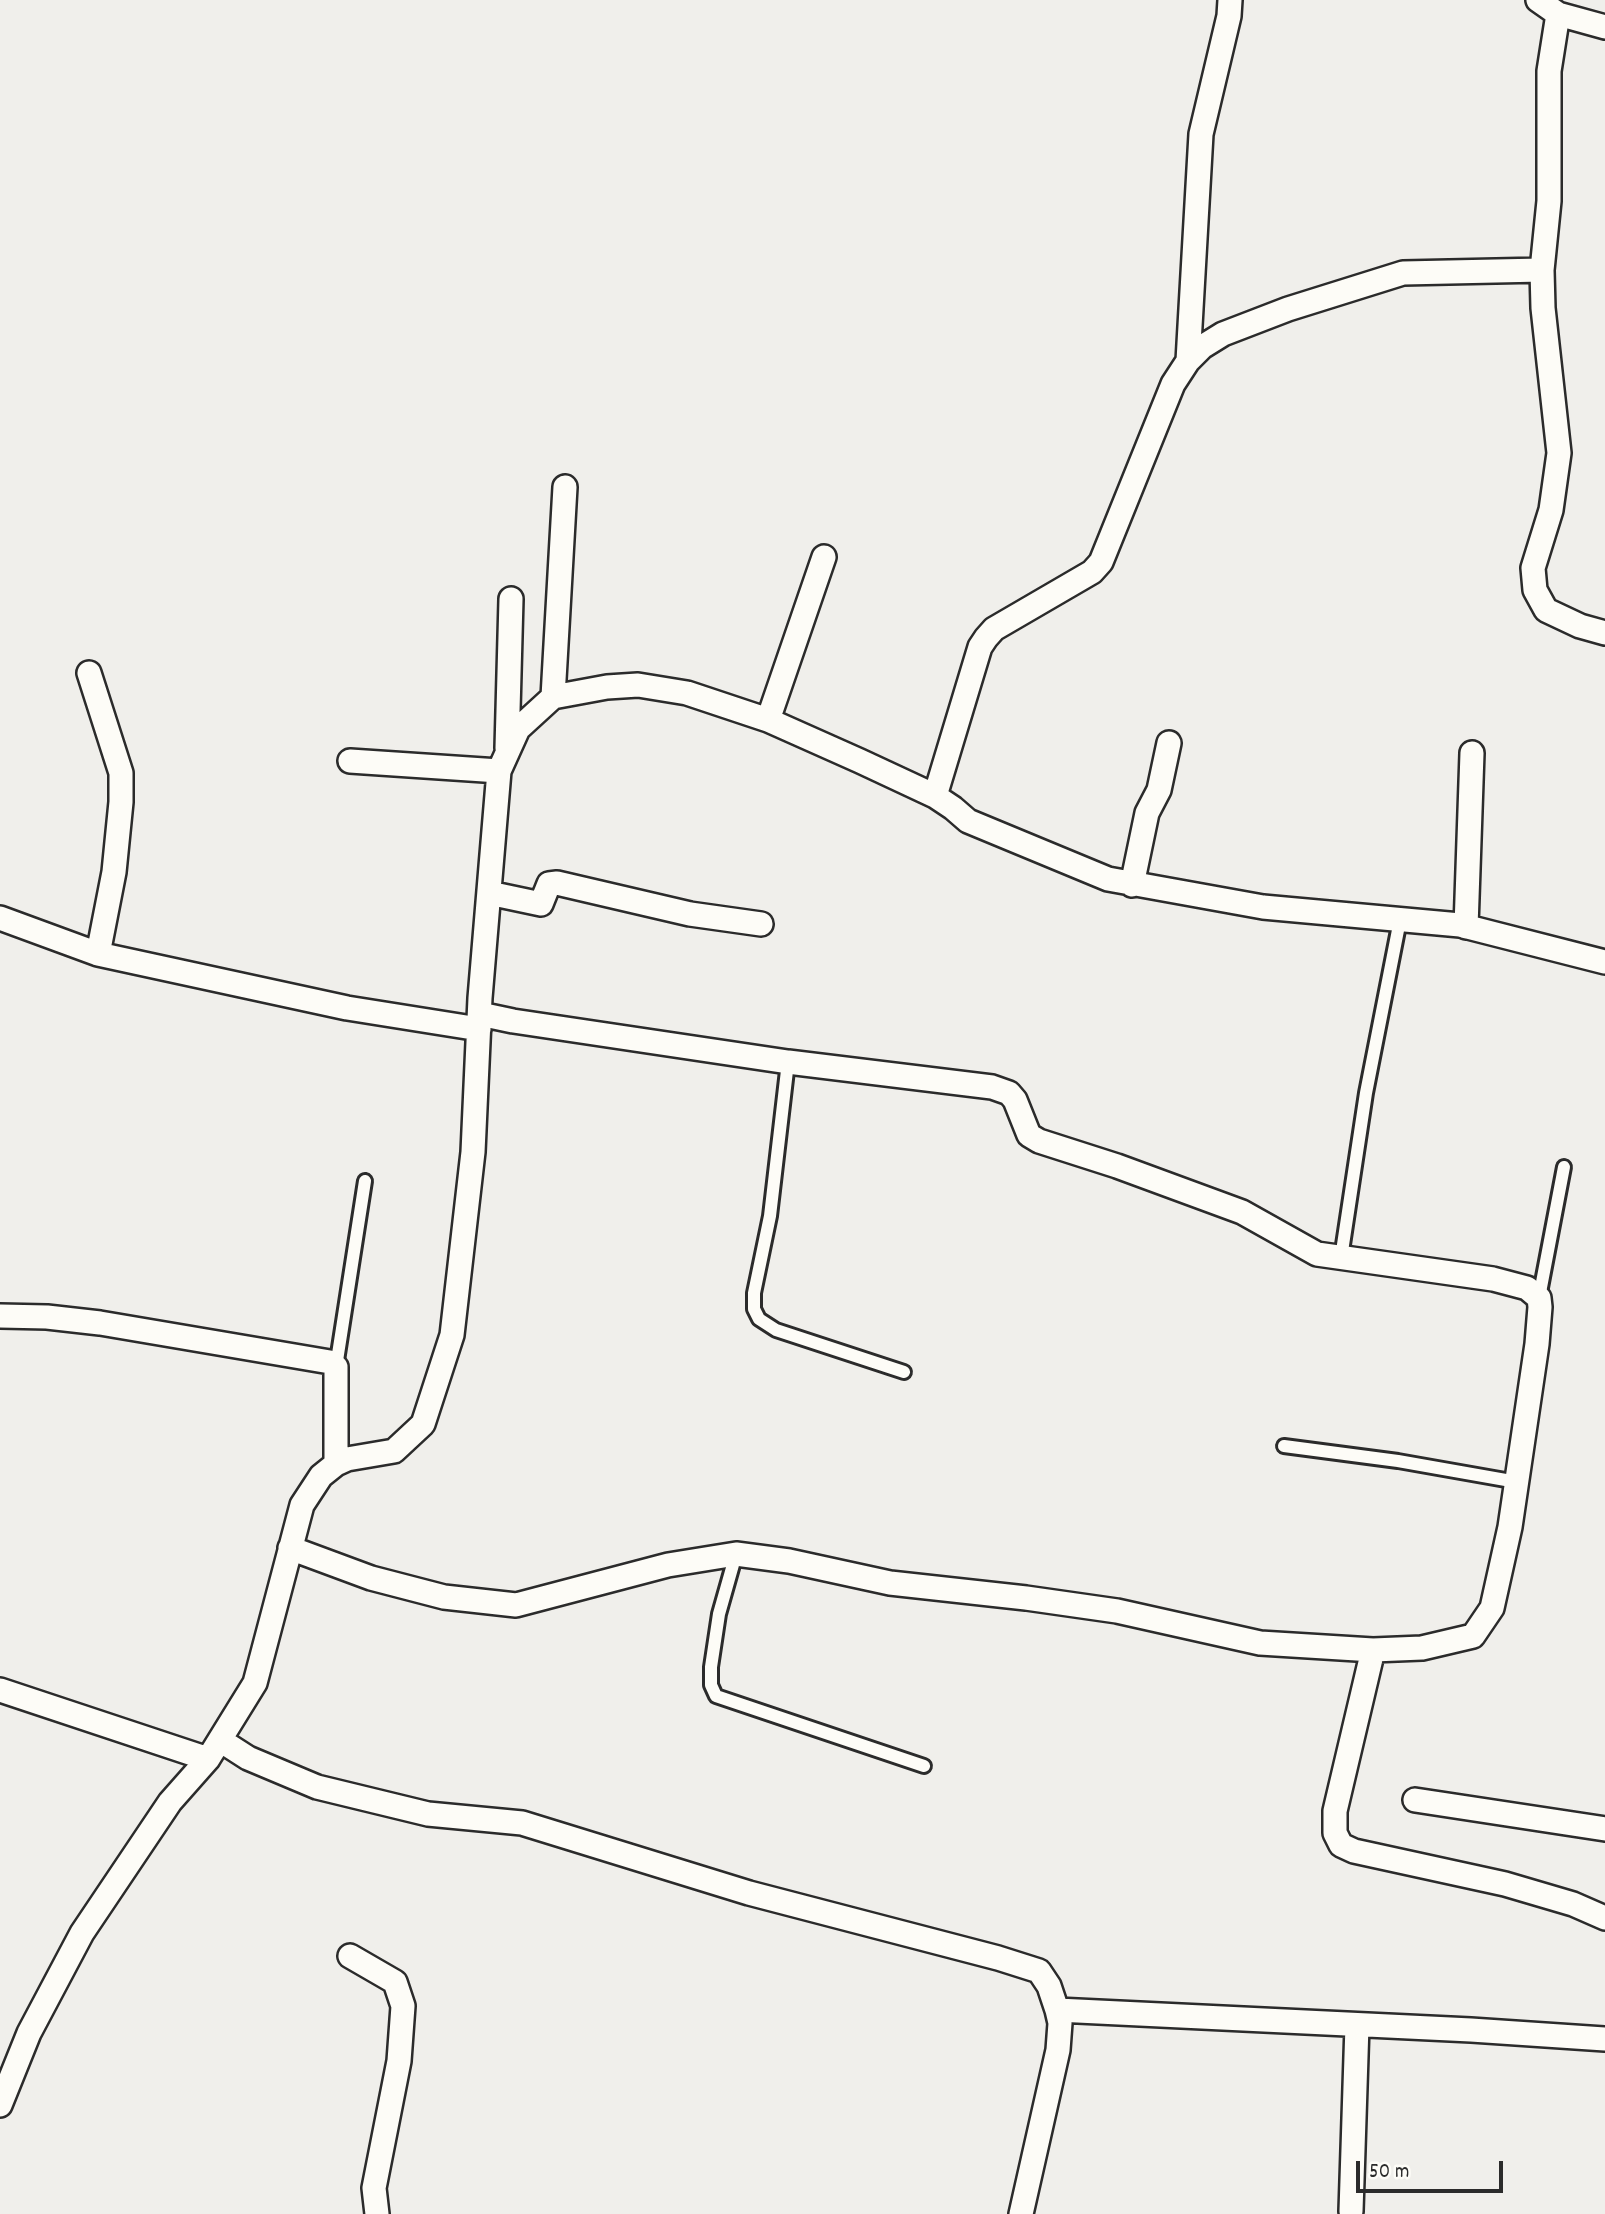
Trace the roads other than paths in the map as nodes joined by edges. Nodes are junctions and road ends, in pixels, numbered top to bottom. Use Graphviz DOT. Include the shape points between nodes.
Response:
graph roads {
  1 [pos="1230,0"];
  2 [pos="1538,0"];
  3 [pos="1558,14"];
  4 [pos="1605,27"];
  5 [pos="1542,270"];
  6 [pos="1188,361"];
  7 [pos="565,488"];
  8 [pos="824,558"];
  9 [pos="511,599"];
  10 [pos="1605,633"];
  11 [pos="89,673"];
  12 [pos="553,697"];
  13 [pos="768,720"];
  14 [pos="1169,743"];
  15 [pos="1472,753"];
  16 [pos="350,761"];
  17 [pos="503,761"];
  18 [pos="934,796"];
  19 [pos="1132,885"];
  20 [pos="489,893"];
  21 [pos="0,918"];
  22 [pos="1400,920"];
  23 [pos="761,924"];
  24 [pos="1466,927"];
  25 [pos="98,954"];
  26 [pos="1605,962"];
  27 [pos="479,1021"];
  28 [pos="788,1062"];
  29 [pos="1564,1167"];
  30 [pos="365,1181"];
  31 [pos="1341,1258"];
  32 [pos="1539,1298"];
  33 [pos="0,1316"];
  34 [pos="336,1367"];
  35 [pos="904,1372"];
  36 [pos="1284,1446"];
  37 [pos="336,1464"];
  38 [pos="1517,1482"];
  39 [pos="290,1548"];
  40 [pos="736,1553"];
  41 [pos="1373,1650"];
  42 [pos="0,1689"];
  43 [pos="214,1750"];
  44 [pos="924,1766"];
  45 [pos="1415,1800"];
  46 [pos="1605,1829"];
  47 [pos="1605,1918"];
  48 [pos="350,1956"];
  49 [pos="1057,2010"];
  50 [pos="1357,2025"];
  51 [pos="1605,2039"];
  52 [pos="0,2105"];
  53 [pos="1351,2211"];
  54 [pos="377,2214"];
  55 [pos="1021,2214"];
  1 -- 6 [label="street" via="1201,134"];
  2 -- 3 [label="street"];
  3 -- 4 [label="street"];
  3 -- 5 [label="street" via="1549,71 1549,201"];
  5 -- 6 [label="street" via="1403,273 1223,334"];
  5 -- 10 [label="street" via="1559,453 1551,510 1534,568 1535,590 1546,610"];
  6 -- 18 [label="street" via="1173,384 1101,562 1092,572 994,629 980,647"];
  7 -- 12 [label="street"];
  8 -- 13 [label="street"];
  9 -- 17 [label="street"];
  11 -- 25 [label="street" via="121,773 114,872"];
  12 -- 13 [label="street" via="638,685 687,693"];
  12 -- 17 [label="street" via="518,729"];
  13 -- 18 [label="street"];
  14 -- 19 [label="street" via="1159,790 1147,813"];
  15 -- 24 [label="street"];
  16 -- 17 [label="street"];
  17 -- 20 [label="street"];
  18 -- 19 [label="street" via="968,821"];
  19 -- 22 [label="street" via="1263,907"];
  20 -- 23 [label="street" via="541,904 549,884 557,883 690,914"];
  20 -- 27 [label="street"];
  21 -- 25 [label="street"];
  22 -- 24 [label="street"];
  22 -- 31 [label="lane" via="1366,1093"];
  24 -- 26 [label="street"];
  25 -- 27 [label="street" via="348,1008"];
  27 -- 28 [label="street" via="513,1021"];
  27 -- 37 [label="street" via="473,1152 453,1335 423,1424 394,1451"];
  28 -- 31 [label="street" via="992,1087 1009,1093 1029,1135 1039,1142 1242,1212 1317,1254"];
  28 -- 35 [label="lane" via="754,1309 759,1319 776,1329"];
  29 -- 32 [label="lane"];
  30 -- 34 [label="lane"];
  31 -- 32 [label="street" via="1493,1279 1527,1288"];
  32 -- 38 [label="street"];
  33 -- 34 [label="street" via="100,1323 318,1358"];
  34 -- 37 [label="street"];
  36 -- 38 [label="lane"];
  37 -- 39 [label="street" via="321,1476 302,1505"];
  38 -- 41 [label="street" via="1492,1608 1473,1636 1422,1648"];
  39 -- 40 [label="street" via="371,1578 444,1597 516,1605 668,1565"];
  39 -- 43 [label="street" via="255,1683"];
  40 -- 41 [label="street" via="890,1583 1118,1611 1260,1643"];
  40 -- 44 [label="lane" via="719,1614 711,1667 716,1696"];
  41 -- 47 [label="street" via="1335,1811 1335,1833 1341,1845 1354,1852 1505,1884"];
  42 -- 43 [label="street"];
  43 -- 49 [label="street" via="248,1758 317,1787 428,1814 522,1823 749,1893 998,1958 1039,1971"];
  43 -- 52 [label="street" via="170,1802 82,1933 29,2033"];
  45 -- 46 [label="street"];
  48 -- 54 [label="street" via="395,1982 403,2006 399,2061 374,2188"];
  49 -- 50 [label="street"];
  49 -- 55 [label="street" via="1058,2050"];
  50 -- 51 [label="street"];
  50 -- 53 [label="street"];
}
